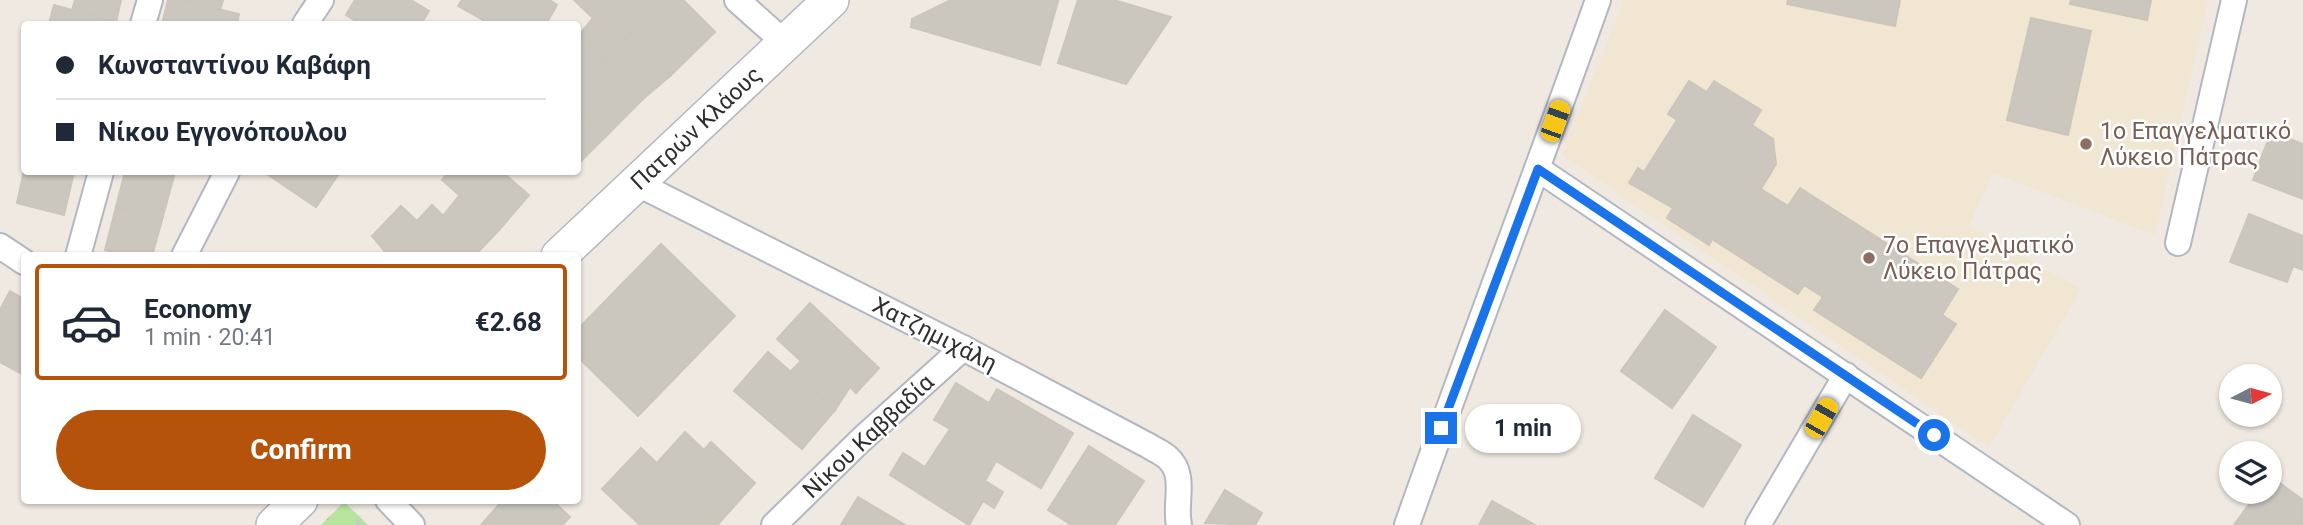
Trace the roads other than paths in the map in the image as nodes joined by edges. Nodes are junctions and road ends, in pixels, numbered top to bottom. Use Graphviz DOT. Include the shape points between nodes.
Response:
graph roads {
  1 [pos="150,0"];
  2 [pos="321,0"];
  3 [pos="737,0"];
  4 [pos="831,0"];
  5 [pos="1598,0"];
  6 [pos="2234,0"];
  7 [pos="144,21"];
  8 [pos="307,21"];
  9 [pos="786,44"];
  10 [pos="1538,169"];
  11 [pos="100,175"];
  12 [pos="225,175"];
  13 [pos="636,183"];
  14 [pos="2178,243"];
  15 [pos="0,246"];
  16 [pos="79,252"];
  17 [pos="186,252"];
  18 [pos="563,252"];
  19 [pos="21,260"];
  20 [pos="964,348"];
  21 [pos="1846,375"];
  22 [pos="296,504"];
  23 [pos="392,504"];
  24 [pos="274,525"];
  25 [pos="412,525"];
  26 [pos="774,525"];
  27 [pos="1179,525"];
  28 [pos="1406,525"];
  29 [pos="1758,525"];
  30 [pos="2067,525"];
  1 -- 7 [label="street"];
  2 -- 8 [label="street"];
  3 -- 9 [label="street"];
  4 -- 9 [label="main road, Πατρών Κλάους"];
  5 -- 10 [label="street"];
  6 -- 14 [label="street"];
  9 -- 13 [label="main road, Πατρών Κλάους"];
  10 -- 21 [label="street"];
  10 -- 28 [label="street"];
  11 -- 16 [label="street"];
  12 -- 17 [label="street"];
  13 -- 18 [label="main road, Πατρών Κλάους"];
  13 -- 20 [label="street, Χατζημιχάλη"];
  15 -- 19 [label="street"];
  20 -- 26 [label="street, Νίκου Καββαδία"];
  20 -- 27 [label="street, Χατζημιχάλη" via="1169,459 1179,481"];
  21 -- 29 [label="street"];
  21 -- 30 [label="street"];
  22 -- 24 [label="main road"];
  23 -- 25 [label="street"];
}
